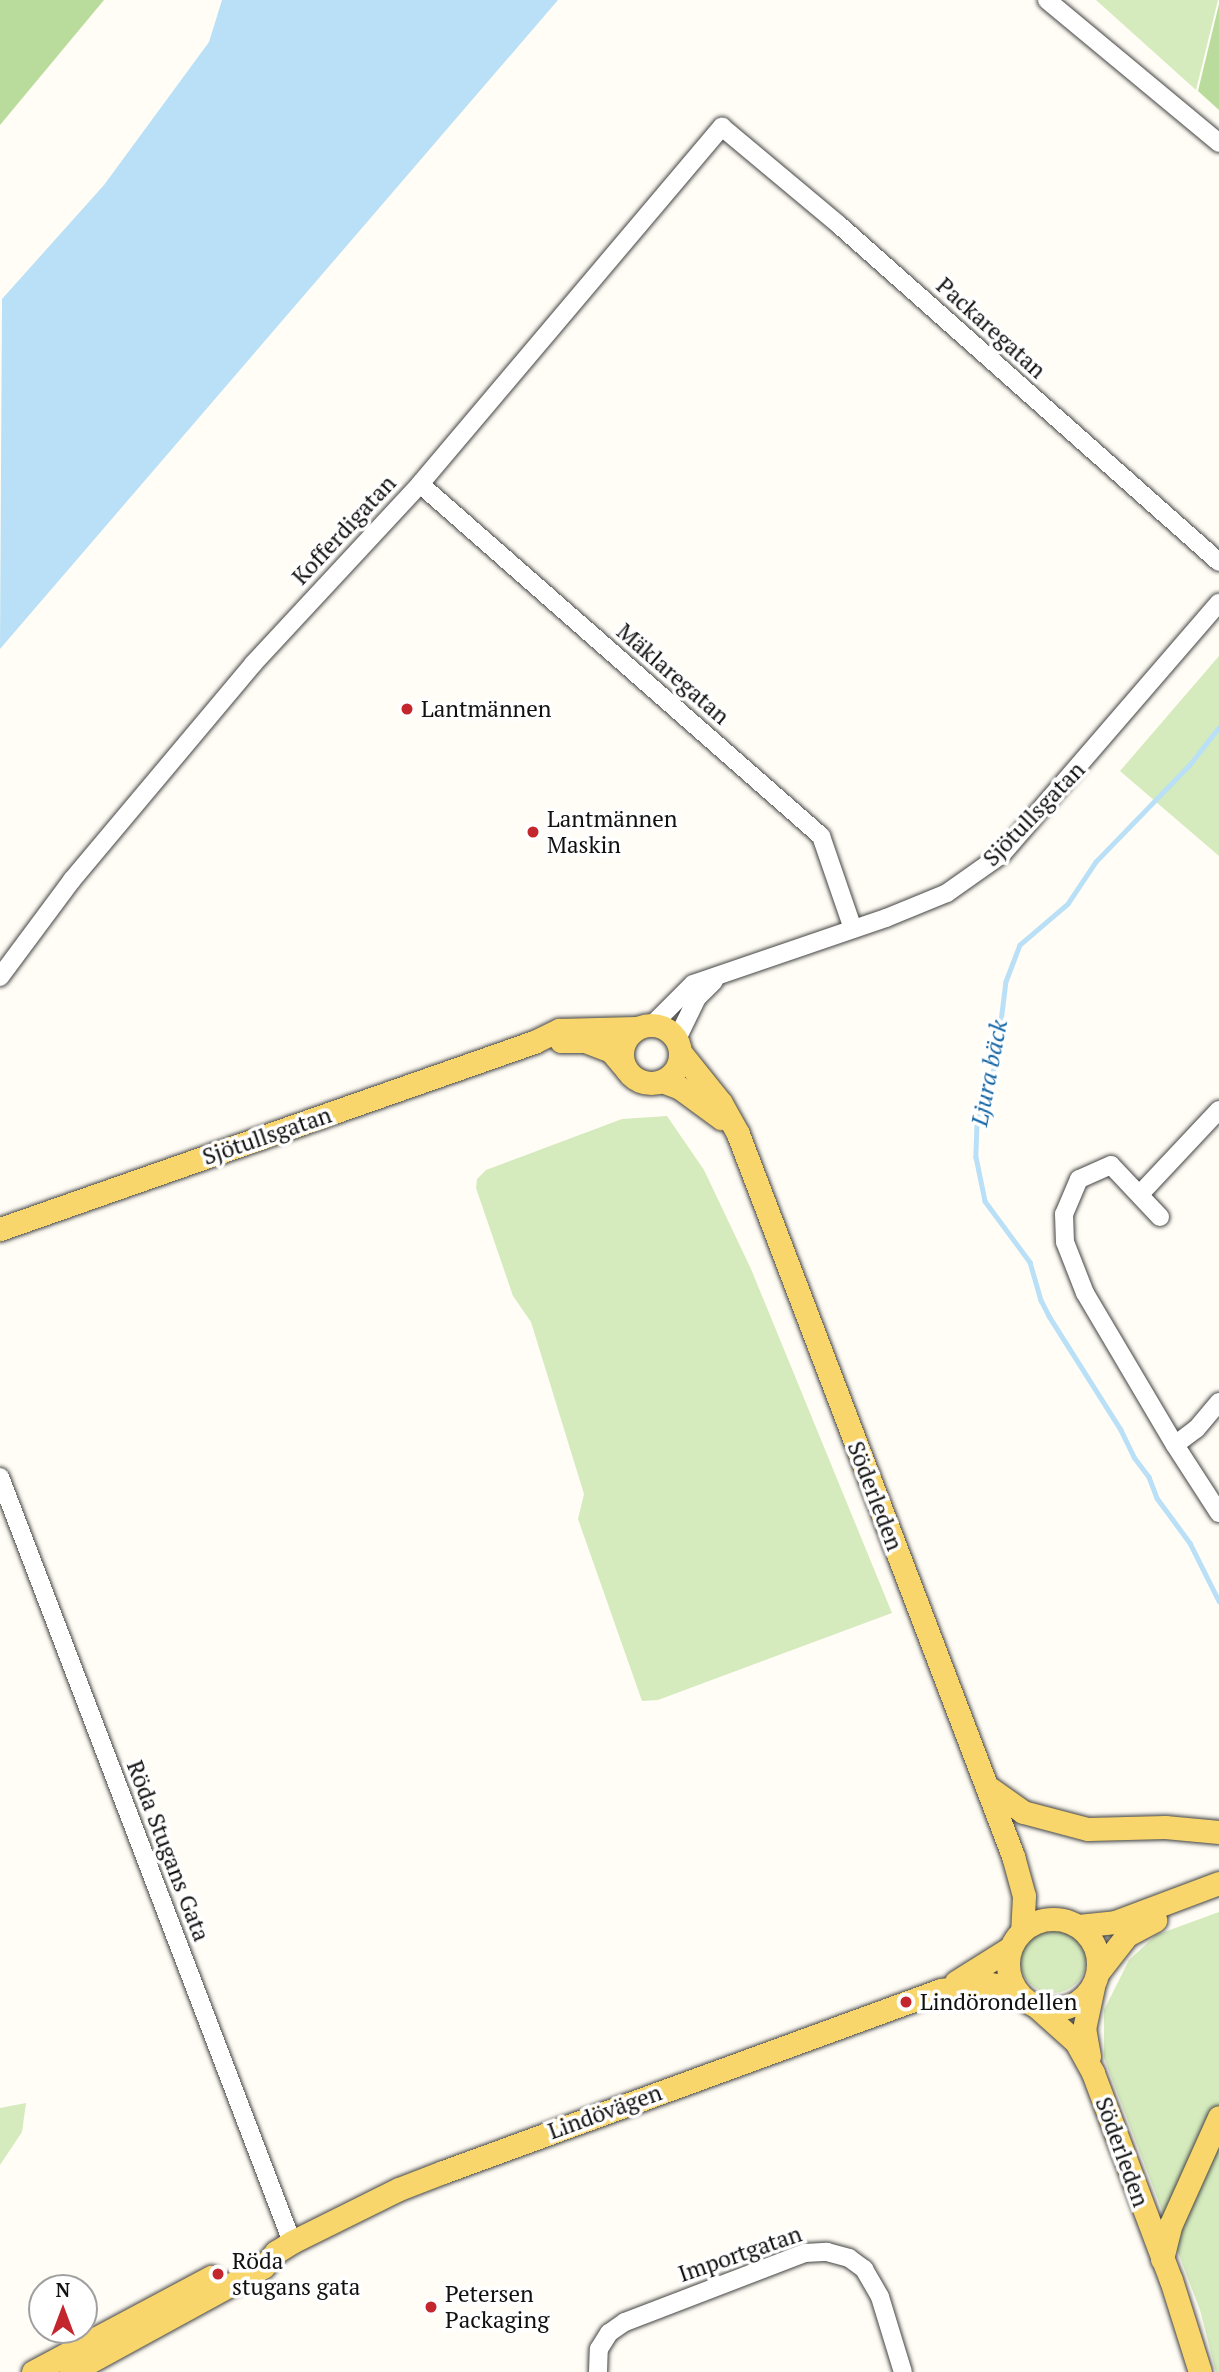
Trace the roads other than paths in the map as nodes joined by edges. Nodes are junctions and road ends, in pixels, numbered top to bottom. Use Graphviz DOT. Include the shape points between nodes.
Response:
graph roads {
  1 [pos="1047,0"];
  2 [pos="729,133"];
  3 [pos="1219,144"];
  4 [pos="420,484"];
  5 [pos="1219,562"];
  6 [pos="1219,603"];
  7 [pos="853,929"];
  8 [pos="0,977"];
  9 [pos="717,978"];
  10 [pos="644,1027"];
  11 [pos="534,1042"];
  12 [pos="679,1045"];
  13 [pos="626,1069"];
  14 [pos="662,1081"];
  15 [pos="1219,1110"];
  16 [pos="738,1135"];
  17 [pos="1141,1193"];
  18 [pos="1160,1217"];
  19 [pos="0,1229"];
  20 [pos="1219,1402"];
  21 [pos="1175,1445"];
  22 [pos="0,1477"];
  23 [pos="1219,1513"];
  24 [pos="986,1785"];
  25 [pos="1219,1832"];
  26 [pos="1013,1856"];
  27 [pos="1219,1883"];
  28 [pos="1219,1896"];
  29 [pos="1070,1922"];
  30 [pos="1016,1939"];
  31 [pos="1096,1979"];
  32 [pos="941,1990"];
  33 [pos="1018,1993"];
  34 [pos="1037,2007"];
  35 [pos="1093,2073"];
  36 [pos="1219,2117"];
  37 [pos="1151,2231"];
  38 [pos="284,2247"];
  39 [pos="1162,2259"];
  40 [pos="67,2367"];
  41 [pos="33,2372"];
  42 [pos="598,2372"];
  43 [pos="904,2372"];
  44 [pos="1185,2372"];
  45 [pos="1200,2372"];
  1 -- 3 [label="street"];
  2 -- 4 [label="street, Kofferdigatan" via="722,127"];
  2 -- 5 [label="street, Packaregatan"];
  4 -- 7 [label="street, Mäklaregatan" via="821,836"];
  4 -- 8 [label="street, Kofferdigatan" via="253,664 72,880"];
  6 -- 7 [label="street, Sjötullsgatan" via="1002,854 947,893"];
  7 -- 9 [label="street, Sjötullsgatan"];
  9 -- 10 [label="street, Sjötullsgatan" via="693,984"];
  9 -- 12 [label="street, Sjötullsgatan" via="697,998"];
  10 -- 11 [label="main road, Sjötullsgatan" via="559,1030"];
  10 -- 12 [label="main road" via="668,1030"];
  10 -- 13 [label="main road" via="623,1051"];
  11 -- 13 [label="main road, Sjötullsgatan" via="585,1041 611,1051"];
  11 -- 19 [label="main road, Sjötullsgatan"];
  12 -- 14 [label="main road" via="676,1070"];
  12 -- 16 [label="main road, Söderleden"];
  13 -- 14 [label="main road" via="642,1082"];
  14 -- 16 [label="main road, Söderleden" via="711,1109"];
  15 -- 17 [label="street"];
  16 -- 24 [label="main road, Söderleden"];
  17 -- 18 [label="street"];
  17 -- 21 [label="street" via="1111,1165 1079,1179 1064,1214 1065,1242 1085,1293"];
  20 -- 21 [label="street"];
  21 -- 23 [label="street"];
  22 -- 38 [label="street, Röda Stugans Gata"];
  24 -- 25 [label="main road" via="1023,1812 1088,1829 1165,1827"];
  24 -- 26 [label="main road, Söderleden"];
  26 -- 29 [label="main road, Söderleden" via="1036,1894"];
  26 -- 30 [label="main road, Söderleden" via="1024,1896"];
  27 -- 29 [label="main road" via="1115,1922"];
  28 -- 31 [label="main road" via="1127,1935"];
  29 -- 30 [label="main road" via="1041,1920"];
  29 -- 31 [label="main road" via="1095,1945"];
  30 -- 32 [label="main road, Lindövägen" via="983,1968"];
  30 -- 33 [label="main road" via="1009,1972"];
  31 -- 34 [label="main road" via="1083,1999 1069,2007"];
  31 -- 35 [label="main road, Söderleden" via="1084,2029"];
  32 -- 33 [label="main road, Lindövägen" via="986,1983"];
  32 -- 38 [label="main road, Lindövägen" via="399,2189"];
  33 -- 34 [label="main road"];
  34 -- 35 [label="main road, Söderleden" via="1076,2042"];
  35 -- 37 [label="main road, Söderleden"];
  36 -- 39 [label="main road" via="1171,2224"];
  37 -- 39 [label="main road, Söderleden"];
  37 -- 44 [label="main road, Söderleden"];
  38 -- 40 [label="main road, Lindövägen" via="218,2274"];
  39 -- 45 [label="main road, Söderleden"];
  40 -- 41 [label="main road, Lindövägen"];
  42 -- 43 [label="street, Importgatan" via="599,2349 609,2333 625,2322 805,2253 827,2252 849,2258 864,2269 880,2297"];
}
